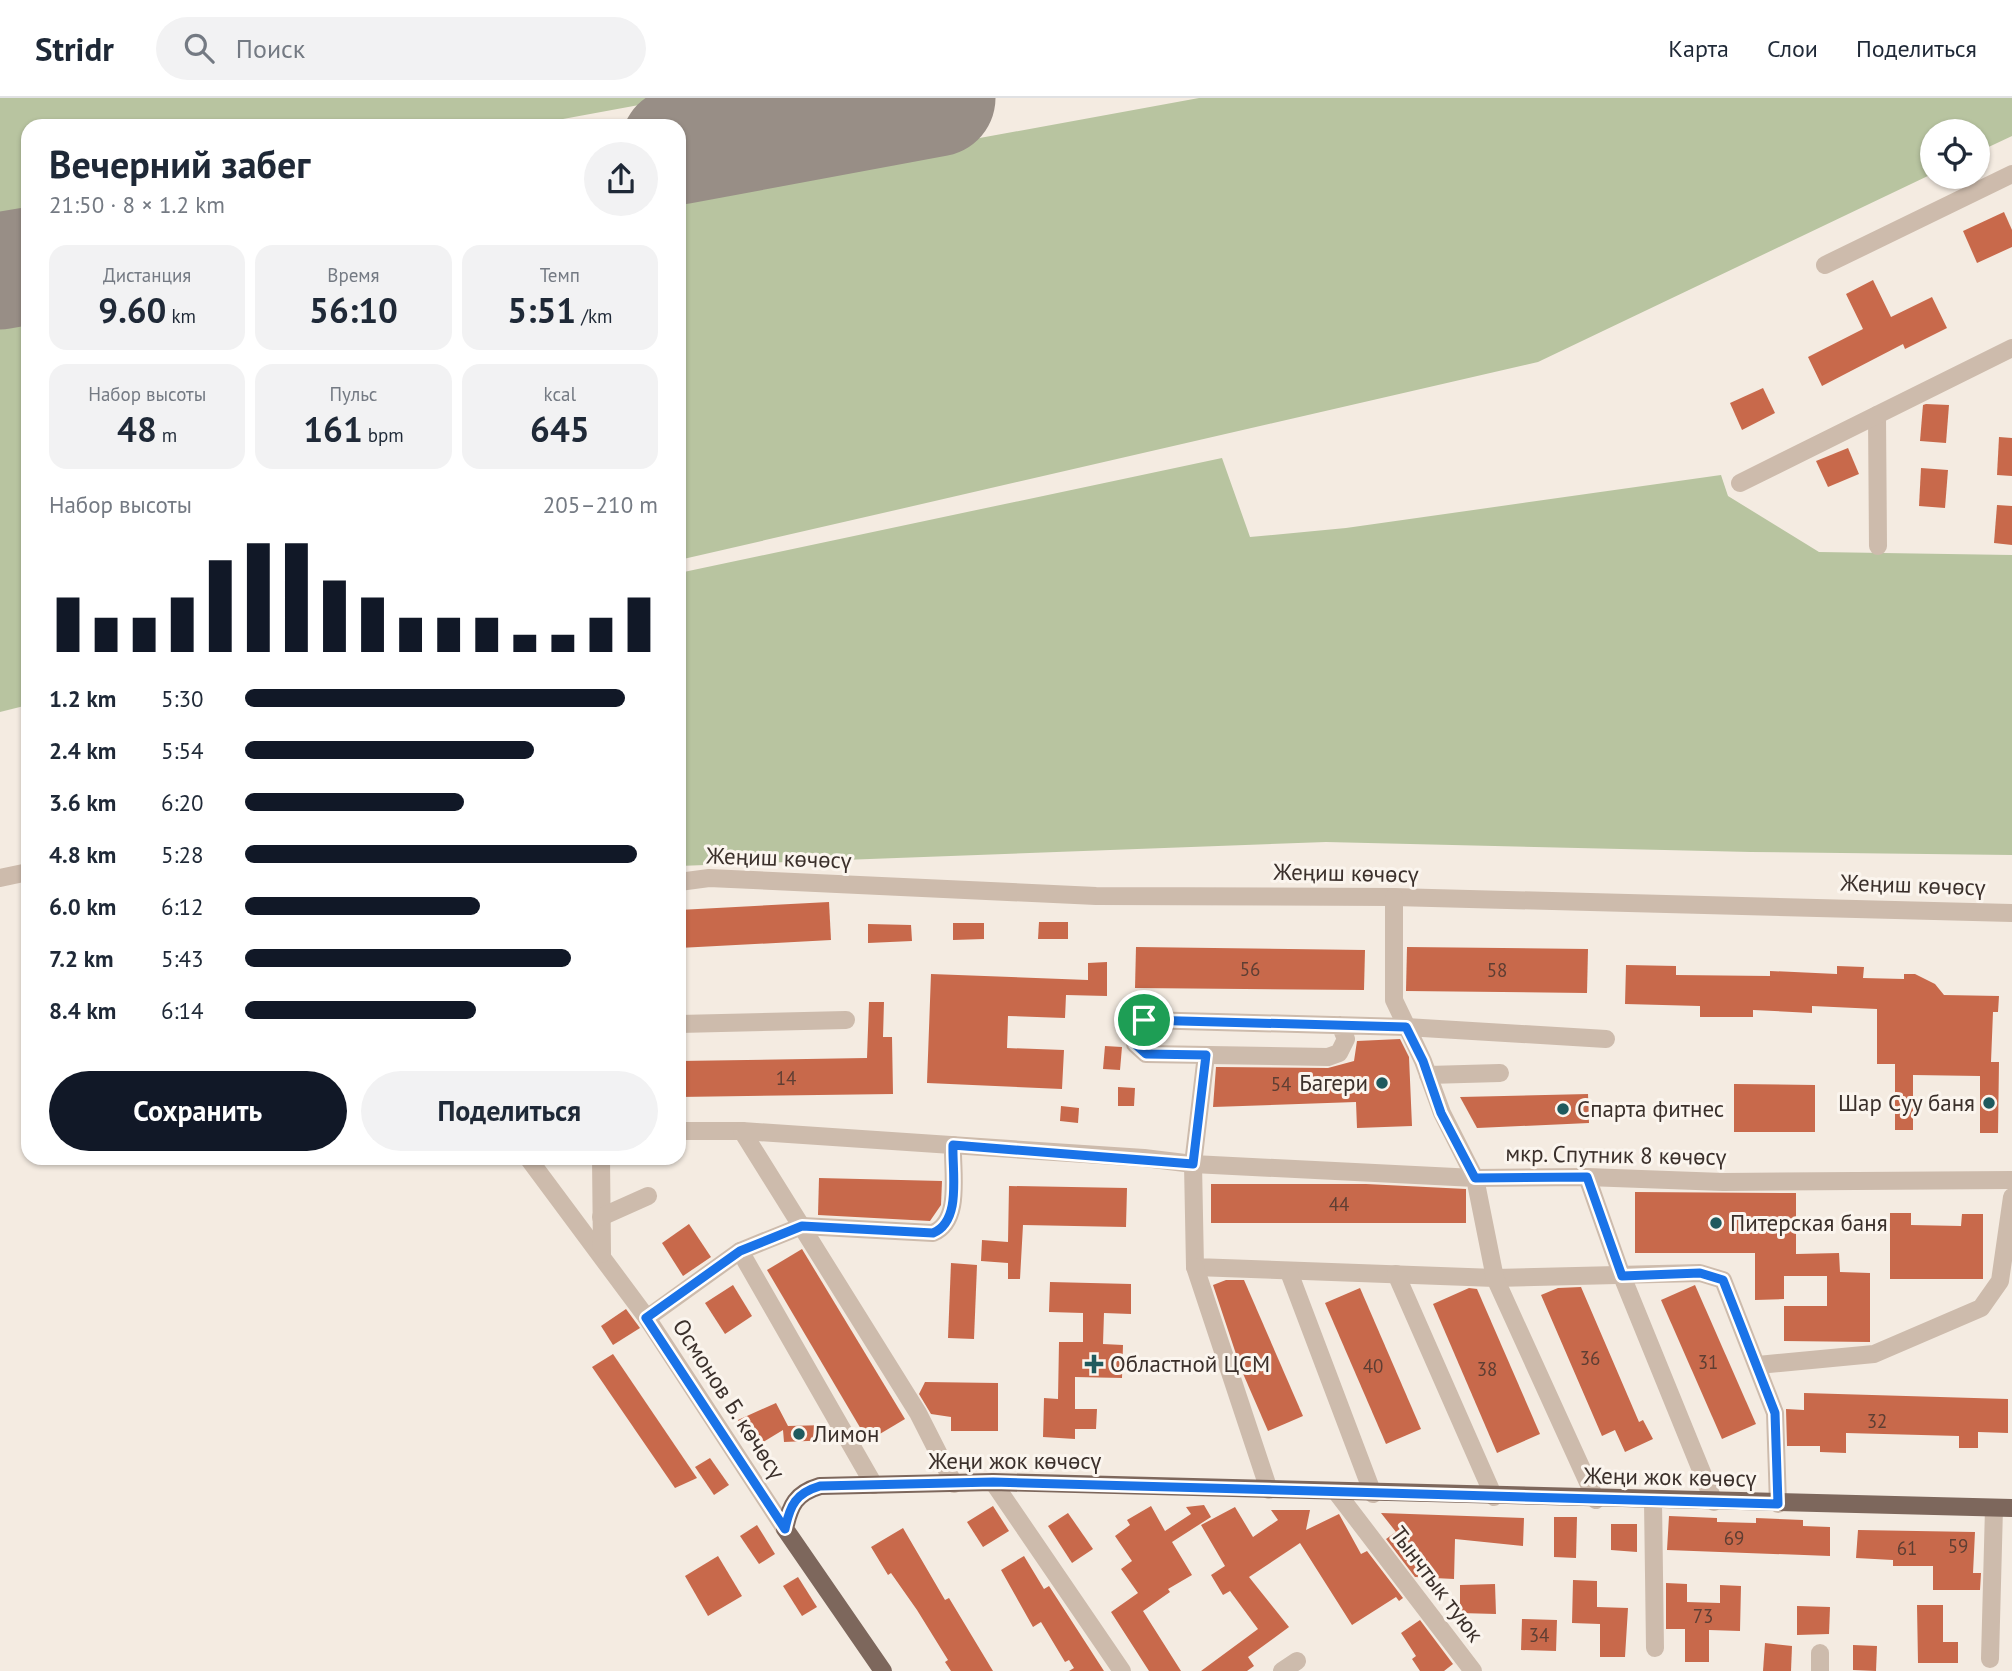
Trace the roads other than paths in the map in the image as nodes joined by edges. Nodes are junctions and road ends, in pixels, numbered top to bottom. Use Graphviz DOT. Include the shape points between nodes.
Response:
graph roads {
  1 [pos="2012,174"];
  2 [pos="1825,265"];
  3 [pos="2012,348"];
  4 [pos="1877,415"];
  5 [pos="1740,482"];
  6 [pos="1878,546"];
  7 [pos="21,874"];
  8 [pos="0,878"];
  9 [pos="686,881"];
  10 [pos="1394,897"];
  11 [pos="2012,913"];
  12 [pos="846,1020"];
  13 [pos="686,1024"];
  14 [pos="1340,1025"];
  15 [pos="1406,1027"];
  16 [pos="1606,1039"];
  17 [pos="1206,1055"];
  18 [pos="1500,1073"];
  19 [pos="1428,1075"];
  20 [pos="686,1131"];
  21 [pos="742,1131"];
  22 [pos="953,1145"];
  23 [pos="1193,1164"];
  24 [pos="533,1165"];
  25 [pos="601,1165"];
  26 [pos="1587,1177"];
  27 [pos="1475,1178"];
  28 [pos="2012,1180"];
  29 [pos="648,1196"];
  30 [pos="2012,1197"];
  31 [pos="601,1217"];
  32 [pos="802,1226"];
  33 [pos="740,1251"];
  34 [pos="602,1254"];
  35 [pos="1195,1268"];
  36 [pos="1289,1272"];
  37 [pos="1396,1273"];
  38 [pos="1622,1276"];
  39 [pos="1495,1278"];
  40 [pos="646,1318"];
  41 [pos="1758,1365"];
  42 [pos="993,1482"];
  43 [pos="874,1485"];
  44 [pos="954,1485"];
  45 [pos="1269,1490"];
  46 [pos="1337,1493"];
  47 [pos="1373,1494"];
  48 [pos="1494,1497"];
  49 [pos="1596,1500"];
  50 [pos="1653,1501"];
  51 [pos="1714,1502"];
  52 [pos="1778,1504"];
  53 [pos="2003,1508"];
  54 [pos="785,1529"];
  55 [pos="1655,1648"];
  56 [pos="1990,1659"];
  57 [pos="1297,1661"];
  58 [pos="883,1671"];
  59 [pos="1122,1671"];
  60 [pos="1282,1671"];
  61 [pos="1473,1671"];
  1 -- 2 [label="street"];
  3 -- 4 [label="street"];
  4 -- 5 [label="street"];
  4 -- 6 [label="street"];
  7 -- 8 [label="street"];
  9 -- 10 [label="street, Жеңиш көчөсү" via="709,878 1096,896"];
  10 -- 11 [label="street, Жеңиш көчөсү"];
  10 -- 15 [label="street, мкр. Спутник 8 көчөсү" via="1394,1000"];
  12 -- 13 [label="street"];
  14 -- 15 [label="street"];
  14 -- 17 [label="street" via="1346,1039 1339,1053 1328,1057"];
  14 -- 17 [label="street" via="1144,1020 1135,1030 1135,1044 1146,1054"];
  15 -- 16 [label="street"];
  15 -- 19 [label="street, мкр. Спутник 8 көчөсү"];
  17 -- 23 [label="street"];
  18 -- 19 [label="street"];
  19 -- 27 [label="street, мкр. Спутник 8 көчөсү" via="1441,1113"];
  20 -- 21 [label="street"];
  21 -- 22 [label="street"];
  21 -- 32 [label="street"];
  22 -- 23 [label="street"];
  22 -- 32 [label="street" via="951,1217 945,1228 933,1233"];
  23 -- 27 [label="street"];
  23 -- 35 [label="street"];
  24 -- 34 [label="street, Осмонов Б. көчөсү"];
  25 -- 31 [label="street"];
  26 -- 27 [label="street, мкр. Спутник 8 көчөсү"];
  26 -- 28 [label="street, мкр. Спутник 8 көчөсү" via="1723,1182"];
  26 -- 38 [label="street"];
  27 -- 39 [label="street"];
  29 -- 31 [label="street"];
  30 -- 41 [label="street" via="2000,1281 1980,1308 1874,1354"];
  31 -- 34 [label="street"];
  32 -- 33 [label="street"];
  32 -- 44 [label="street" via="918,1413"];
  33 -- 40 [label="street"];
  33 -- 43 [label="street"];
  34 -- 40 [label="street, Осмонов Б. көчөсү"];
  35 -- 36 [label="street"];
  35 -- 45 [label="street"];
  36 -- 37 [label="street"];
  36 -- 47 [label="street"];
  37 -- 39 [label="street"];
  37 -- 48 [label="street"];
  38 -- 39 [label="street"];
  38 -- 41 [label="street" via="1700,1273 1723,1280"];
  38 -- 51 [label="street"];
  39 -- 49 [label="street"];
  40 -- 54 [label="street, Осмонов Б. көчөсү"];
  41 -- 52 [label="street" via="1775,1413"];
  42 -- 44 [label="main road, Жеңи жок көчөсү"];
  42 -- 45 [label="main road, Жеңи жок көчөсү"];
  42 -- 59 [label="street"];
  43 -- 44 [label="main road, Жеңи жок көчөсү"];
  43 -- 54 [label="main road, Жеңи жок көчөсү" via="820,1486 803,1491 790,1506"];
  45 -- 46 [label="main road, Жеңи жок көчөсү"];
  46 -- 47 [label="main road, Жеңи жок көчөсү"];
  46 -- 61 [label="street, Тынчтык туюк"];
  47 -- 48 [label="main road, Жеңи жок көчөсү"];
  48 -- 49 [label="main road, Жеңи жок көчөсү"];
  49 -- 50 [label="main road, Жеңи жок көчөсү"];
  50 -- 51 [label="main road, Жеңи жок көчөсү"];
  50 -- 55 [label="street"];
  51 -- 52 [label="main road, Жеңи жок көчөсү"];
  52 -- 53 [label="main road, Жеңи жок көчөсү"];
  53 -- 56 [label="street"];
  54 -- 58 [label="main road, Осмонов Б. көчөсү"];
  57 -- 60 [label="street"];
}
